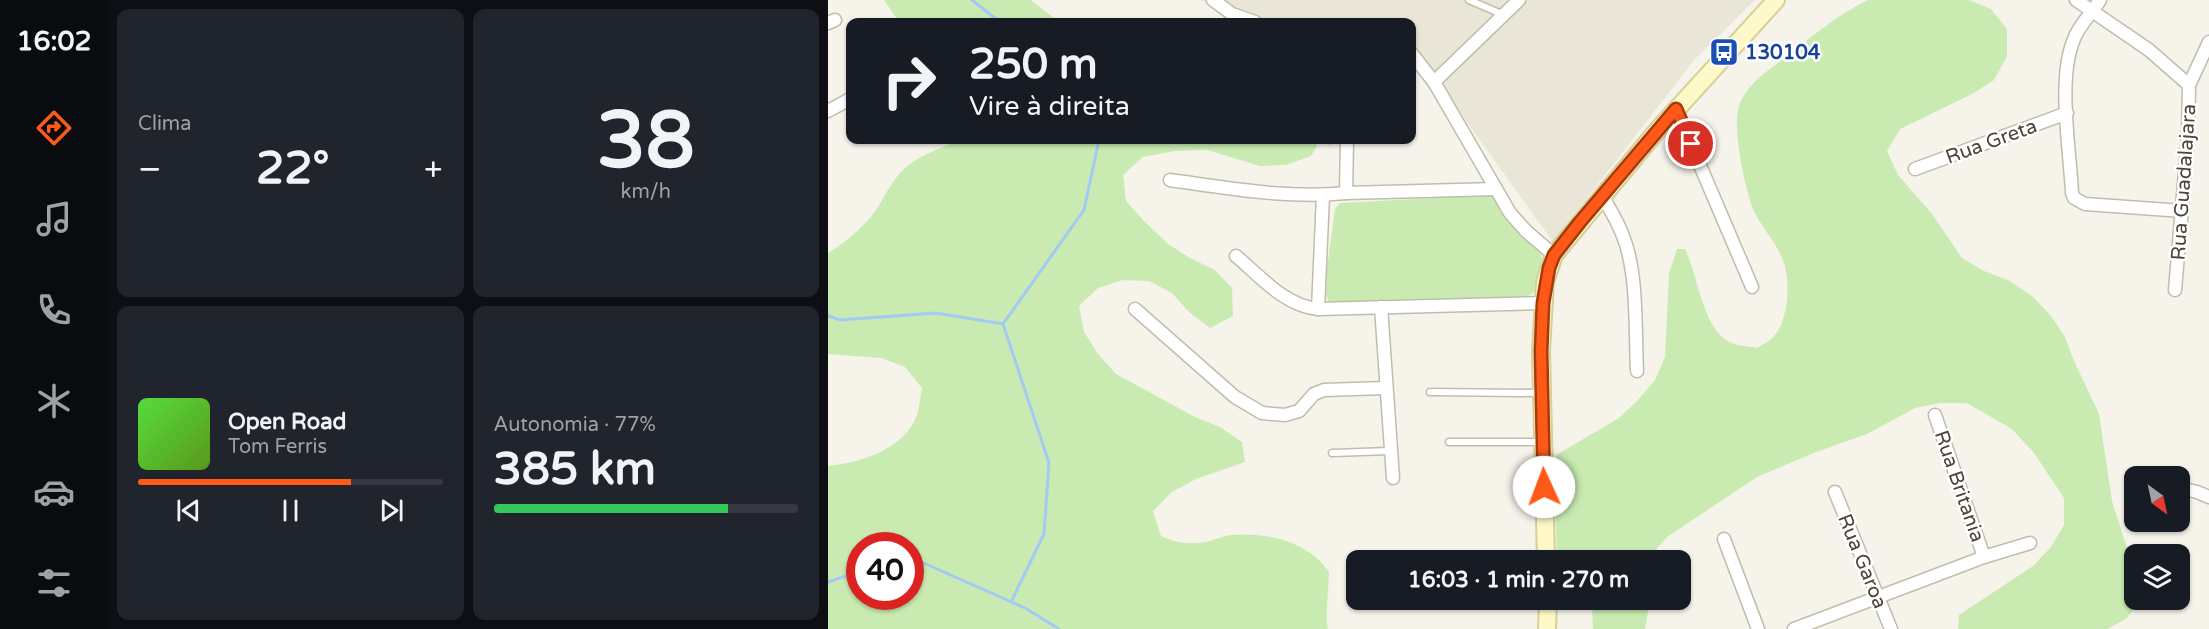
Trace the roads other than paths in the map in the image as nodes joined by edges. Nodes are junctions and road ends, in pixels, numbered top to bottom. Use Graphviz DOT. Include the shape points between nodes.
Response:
graph roads {
  1 [pos="1213,0"];
  2 [pos="1468,0"];
  3 [pos="1518,0"];
  4 [pos="1776,0"];
  5 [pos="2076,0"];
  6 [pos="2096,5"];
  7 [pos="1504,15"];
  8 [pos="1244,18"];
  9 [pos="2209,42"];
  10 [pos="1416,59"];
  11 [pos="1434,82"];
  12 [pos="2189,85"];
  13 [pos="846,101"];
  14 [pos="1676,109"];
  15 [pos="828,111"];
  16 [pos="2067,113"];
  17 [pos="1347,144"];
  18 [pos="1914,169"];
  19 [pos="1170,180"];
  20 [pos="1496,189"];
  21 [pos="1346,193"];
  22 [pos="1323,195"];
  23 [pos="1602,195"];
  24 [pos="2182,211"];
  25 [pos="1554,255"];
  26 [pos="1236,256"];
  27 [pos="1752,286"];
  28 [pos="2175,290"];
  29 [pos="1543,303"];
  30 [pos="1381,307"];
  31 [pos="1135,309"];
  32 [pos="1318,309"];
  33 [pos="1636,371"];
  34 [pos="1385,388"];
  35 [pos="1430,392"];
  36 [pos="1543,393"];
  37 [pos="1935,415"];
  38 [pos="1449,442"];
  39 [pos="1542,442"];
  40 [pos="1389,451"];
  41 [pos="1332,453"];
  42 [pos="1393,478"];
  43 [pos="2190,490"];
  44 [pos="1835,492"];
  45 [pos="2209,497"];
  46 [pos="1724,539"];
  47 [pos="2030,543"];
  48 [pos="1546,550"];
  49 [pos="1984,557"];
  50 [pos="1879,598"];
  51 [pos="1548,610"];
  52 [pos="1547,629"];
  53 [pos="1758,629"];
  54 [pos="1794,629"];
  55 [pos="1891,629"];
  1 -- 8 [label="street"];
  2 -- 7 [label="lane"];
  3 -- 7 [label="street"];
  4 -- 14 [label="street"];
  5 -- 6 [label="street"];
  6 -- 12 [label="street"];
  6 -- 16 [label="street" via="2069,51"];
  7 -- 11 [label="street"];
  9 -- 12 [label="street, Rua Guadalajara"];
  10 -- 11 [label="street"];
  11 -- 20 [label="street"];
  12 -- 24 [label="street, Rua Guadalajara"];
  13 -- 15 [label="street"];
  14 -- 23 [label="street"];
  14 -- 27 [label="street"];
  16 -- 18 [label="street, Rua Greta"];
  16 -- 24 [label="street" via="2072,193 2079,202"];
  17 -- 21 [label="street"];
  19 -- 22 [label="street"];
  20 -- 21 [label="street"];
  20 -- 25 [label="street" via="1510,213"];
  21 -- 22 [label="street"];
  22 -- 32 [label="street"];
  23 -- 25 [label="street"];
  23 -- 33 [label="street" via="1628,250 1634,294"];
  24 -- 28 [label="street, Rua Guadalajara"];
  25 -- 29 [label="street"];
  26 -- 32 [label="street" via="1292,302 1302,308"];
  29 -- 30 [label="street"];
  29 -- 36 [label="street"];
  30 -- 32 [label="street"];
  30 -- 34 [label="street"];
  31 -- 34 [label="street" via="1235,397 1262,413 1285,415 1299,411 1323,390"];
  34 -- 40 [label="street"];
  35 -- 36 [label="lane"];
  36 -- 39 [label="street"];
  37 -- 49 [label="street, Rua Britania"];
  38 -- 39 [label="lane"];
  39 -- 48 [label="street"];
  40 -- 41 [label="lane"];
  40 -- 42 [label="street"];
  43 -- 45 [label="street"];
  44 -- 50 [label="street, Rua Garoa"];
  46 -- 53 [label="street"];
  47 -- 49 [label="street"];
  49 -- 50 [label="street"];
  50 -- 54 [label="street"];
  50 -- 55 [label="street, Rua Garoa"];
  51 -- 52 [label="street"];
}
